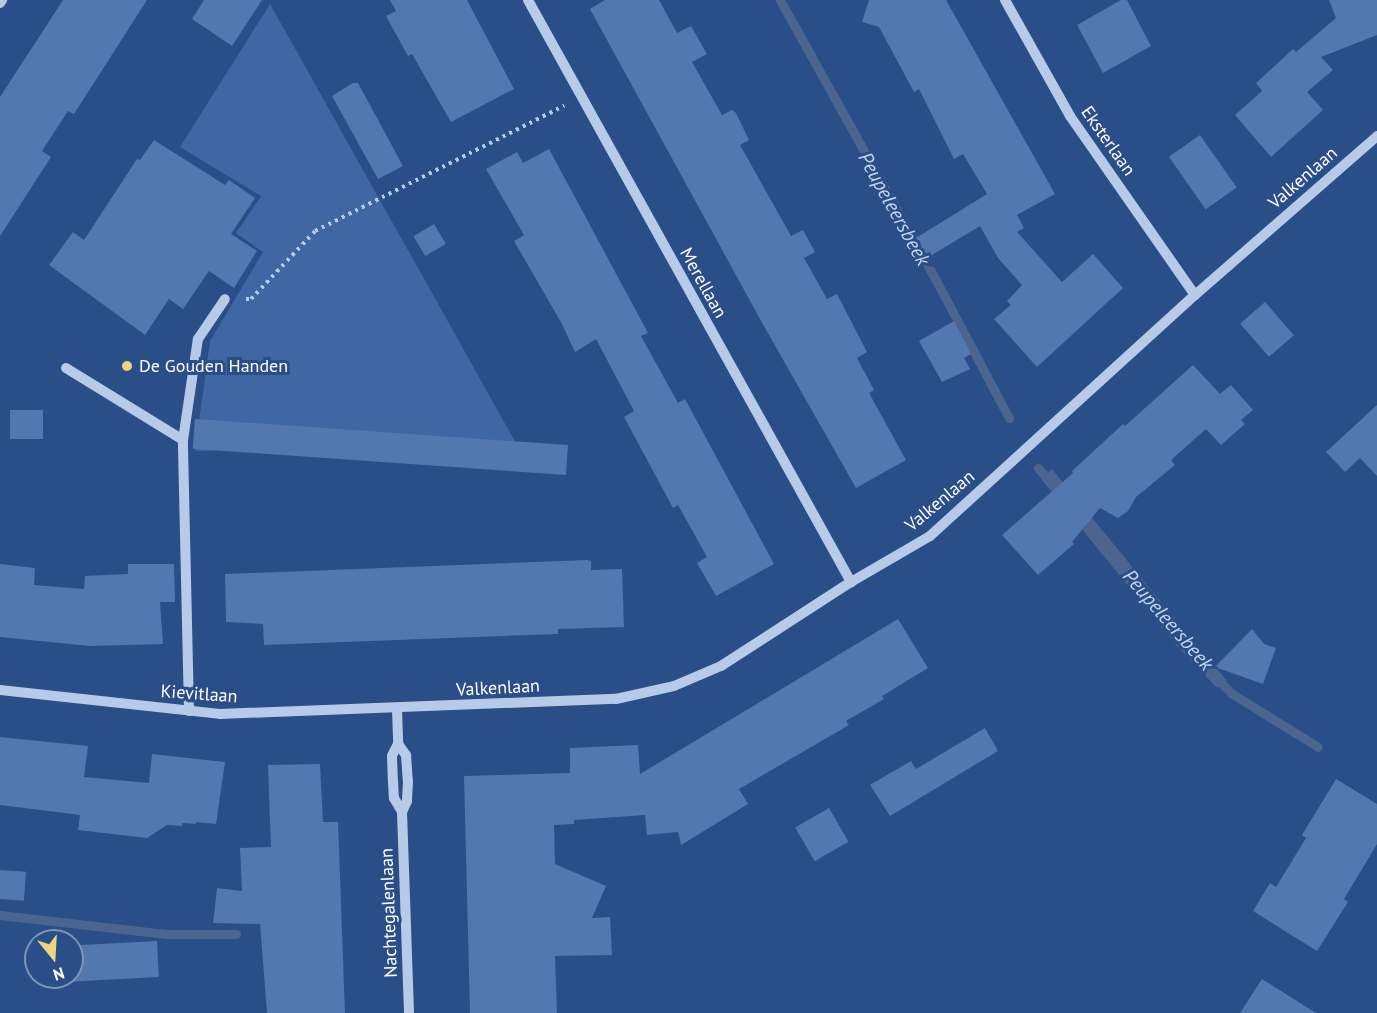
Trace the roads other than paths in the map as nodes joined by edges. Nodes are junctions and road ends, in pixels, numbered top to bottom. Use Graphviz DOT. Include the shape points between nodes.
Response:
graph roads {
  1 [pos="528,0"];
  2 [pos="1005,0"];
  3 [pos="1377,136"];
  4 [pos="1195,295"];
  5 [pos="225,298"];
  6 [pos="66,368"];
  7 [pos="183,441"];
  8 [pos="850,582"];
  9 [pos="0,690"];
  10 [pos="397,709"];
  11 [pos="189,711"];
  12 [pos="409,1013"];
  1 -- 8 [label="street, Merellaan"];
  2 -- 4 [label="street, Eksterlaan" via="1070,116"];
  3 -- 4 [label="street, Valkenlaan"];
  4 -- 8 [label="street, Valkenlaan" via="930,536"];
  5 -- 7 [label="street" via="198,339"];
  6 -- 7 [label="street"];
  7 -- 11 [label="street"];
  8 -- 10 [label="street, Valkenlaan" via="721,666 674,686 616,699"];
  9 -- 11 [label="street, Kievitlaan"];
  10 -- 11 [label="street, Kievitlaan" via="220,714"];
  10 -- 12 [label="street, Nachtegalenlaan" via="398,744 392,756 394,798 402,812"];
}
